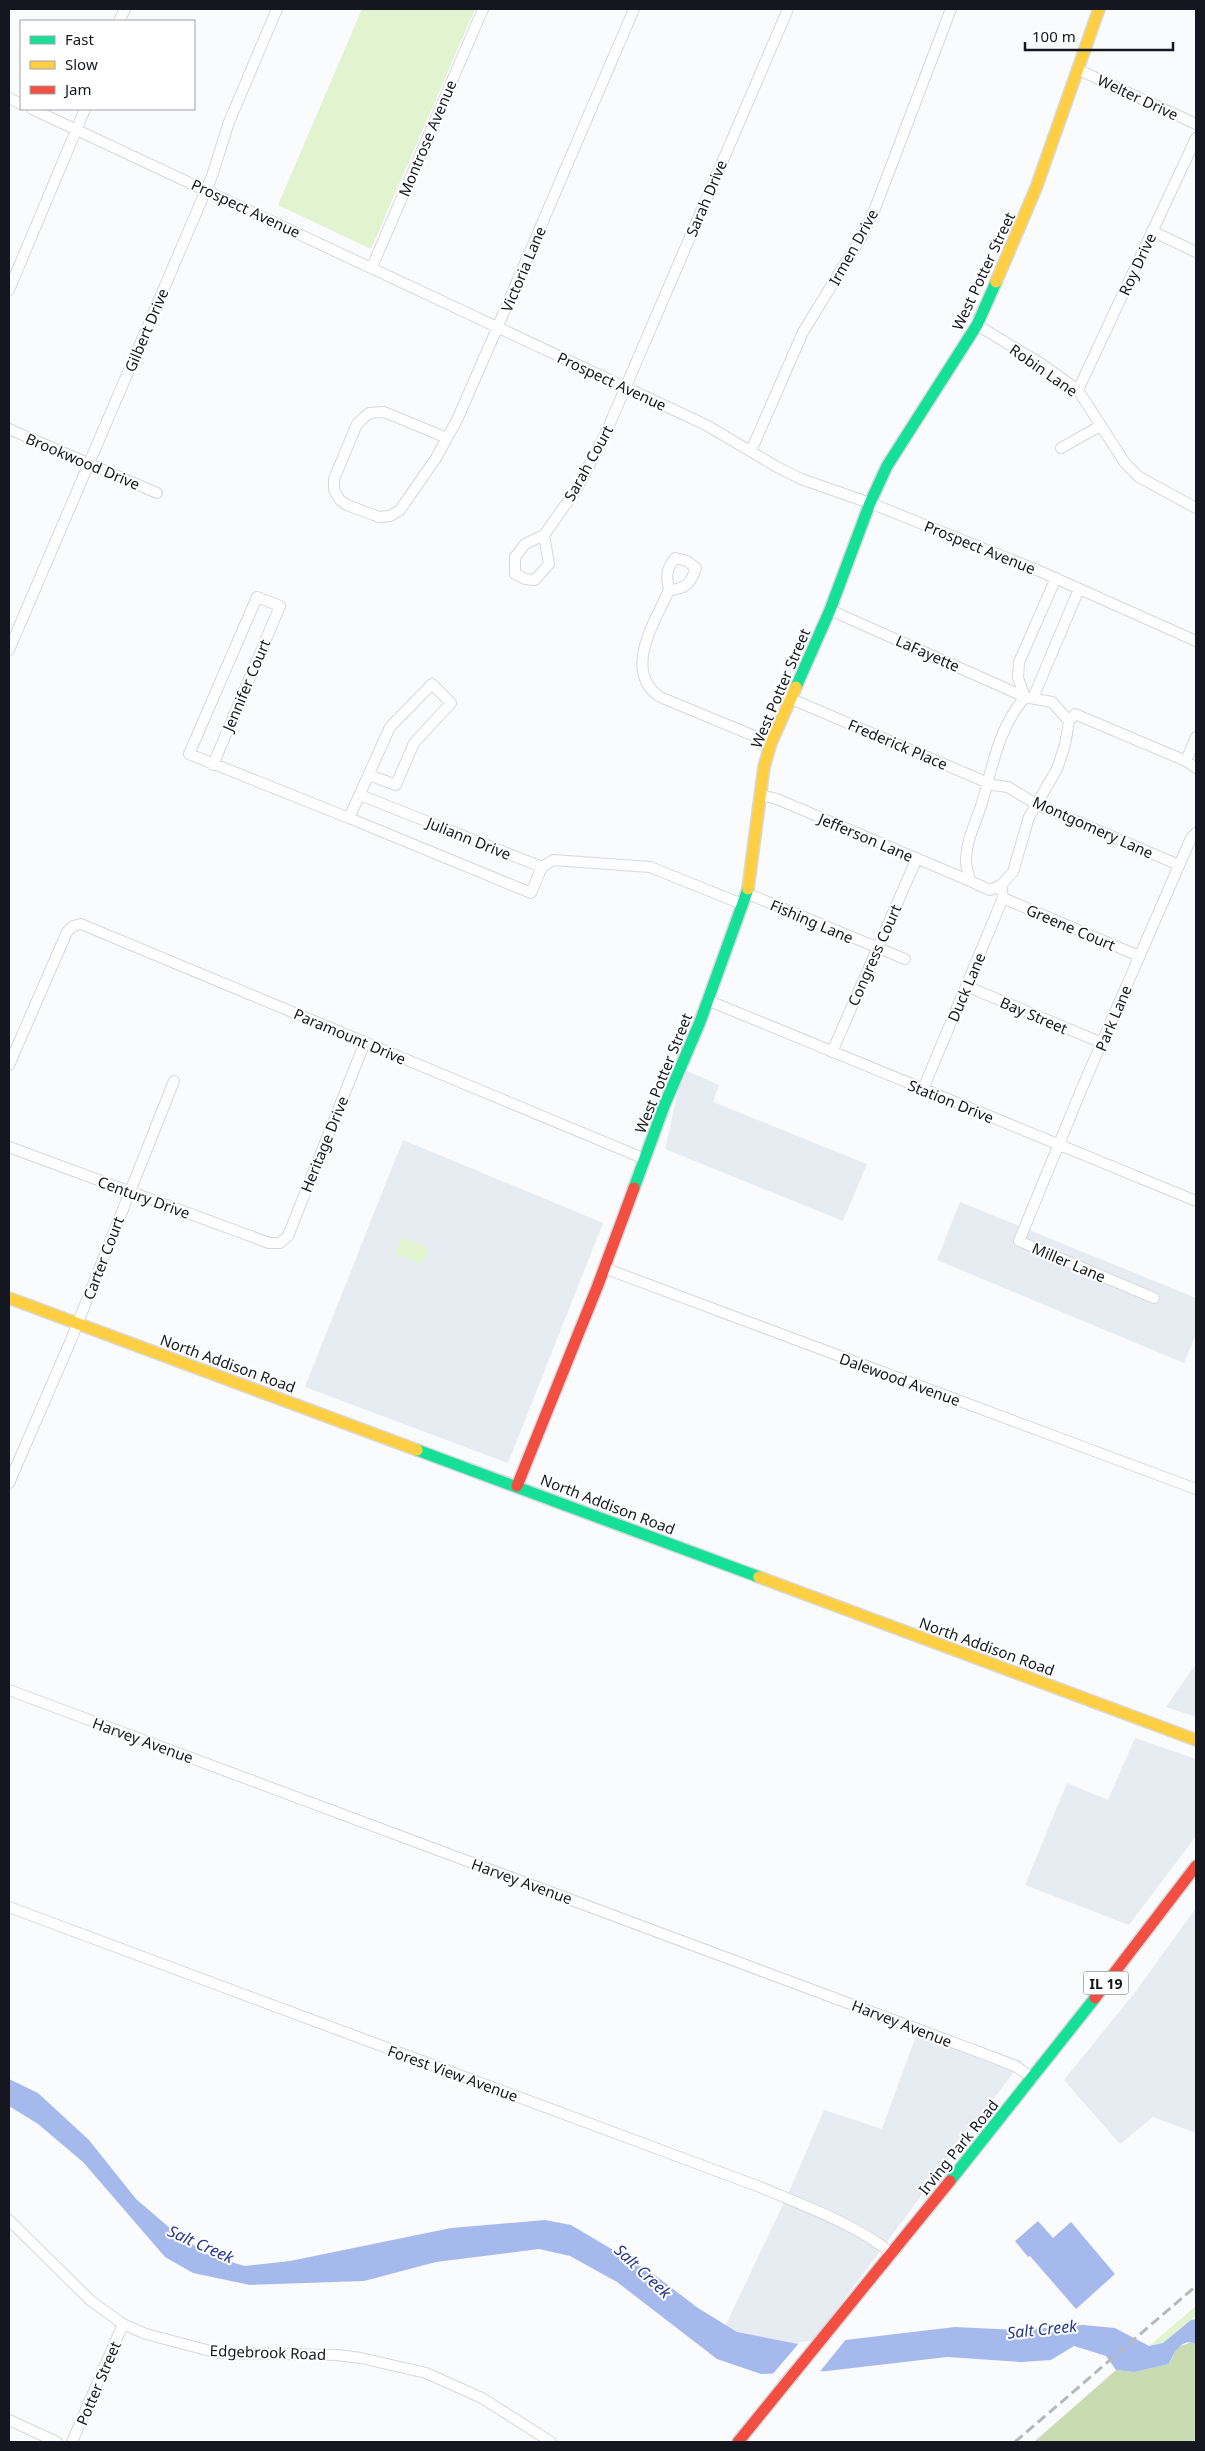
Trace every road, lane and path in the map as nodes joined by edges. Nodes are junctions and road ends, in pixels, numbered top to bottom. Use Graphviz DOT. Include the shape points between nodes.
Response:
graph roads {
  1 [pos="278,9"];
  2 [pos="483,9"];
  3 [pos="634,9"];
  4 [pos="788,9"];
  5 [pos="951,9"];
  6 [pos="1099,9"];
  7 [pos="1079,70"];
  8 [pos="34,110"];
  9 [pos="86,110"];
  10 [pos="1196,124"];
  11 [pos="77,129"];
  12 [pos="1196,138"];
  13 [pos="206,190"];
  14 [pos="1152,231"];
  15 [pos="1196,252"];
  16 [pos="372,267"];
  17 [pos="9,290"];
  18 [pos="976,325"];
  19 [pos="498,326"];
  20 [pos="626,388"];
  21 [pos="1078,390"];
  22 [pos="1100,426"];
  23 [pos="9,429"];
  24 [pos="447,438"];
  25 [pos="1061,448"];
  26 [pos="751,451"];
  27 [pos="88,464"];
  28 [pos="157,493"];
  29 [pos="870,503"];
  30 [pos="1196,508"];
  31 [pos="544,534"];
  32 [pos="1056,578"];
  33 [pos="1079,589"];
  34 [pos="669,590"];
  35 [pos="830,610"];
  36 [pos="1196,642"];
  37 [pos="9,650"];
  38 [pos="1029,697"];
  39 [pos="789,698"];
  40 [pos="1068,721"];
  41 [pos="1196,737"];
  42 [pos="771,743"];
  43 [pos="1186,761"];
  44 [pos="213,765"];
  45 [pos="1196,768"];
  46 [pos="369,775"];
  47 [pos="986,781"];
  48 [pos="1008,787"];
  49 [pos="761,795"];
  50 [pos="360,796"];
  51 [pos="1036,804"];
  52 [pos="349,818"];
  53 [pos="1196,833"];
  54 [pos="917,858"];
  55 [pos="1179,866"];
  56 [pos="542,867"];
  57 [pos="970,881"];
  58 [pos="1001,885"];
  59 [pos="1003,898"];
  60 [pos="744,899"];
  61 [pos="877,949"];
  62 [pos="1139,956"];
  63 [pos="905,959"];
  64 [pos="966,986"];
  65 [pos="707,1000"];
  66 [pos="365,1042"];
  67 [pos="1102,1044"];
  68 [pos="832,1052"];
  69 [pos="9,1066"];
  70 [pos="174,1081"];
  71 [pos="922,1089"];
  72 [pos="1059,1145"];
  73 [pos="9,1147"];
  74 [pos="645,1159"];
  75 [pos="129,1192"];
  76 [pos="1196,1201"];
  77 [pos="1034,1206"];
  78 [pos="280,1243"];
  79 [pos="604,1268"];
  80 [pos="9,1298"];
  81 [pos="1154,1298"];
  82 [pos="78,1323"];
  83 [pos="9,1483"];
  84 [pos="517,1486"];
  85 [pos="1196,1489"];
  86 [pos="9,1690"];
  87 [pos="1196,1740"];
  88 [pos="1196,1866"];
  89 [pos="9,1907"];
  90 [pos="1033,2078"];
  91 [pos="9,2220"];
  92 [pos="891,2253"];
  93 [pos="123,2324"];
  94 [pos="9,2420"];
  95 [pos="57,2442"];
  96 [pos="72,2442"];
  97 [pos="551,2442"];
  98 [pos="738,2442"];
  1 -- 13 [label="street, Gilbert Drive" via="229,122"];
  2 -- 16 [label="street, Montrose Avenue"];
  3 -- 19 [label="street, Victoria Lane"];
  4 -- 20 [label="street, Sarah Drive"];
  5 -- 26 [label="street, Irmen Drive" via="874,211 803,332"];
  6 -- 7 [label="street, West Potter Street"];
  7 -- 10 [label="street, Welter Drive"];
  7 -- 18 [label="street, West Potter Street" via="1036,188"];
  8 -- 11 [label="street, Prospect Avenue"];
  9 -- 11 [label="street"];
  11 -- 13 [label="street, Prospect Avenue"];
  11 -- 17 [label="street"];
  12 -- 14 [label="street, Roy Drive"];
  13 -- 16 [label="street, Prospect Avenue"];
  13 -- 27 [label="street, Gilbert Drive"];
  14 -- 15 [label="street"];
  14 -- 21 [label="street, Roy Drive"];
  16 -- 19 [label="street, Prospect Avenue"];
  18 -- 21 [label="street, Robin Lane"];
  18 -- 29 [label="street, West Potter Street" via="887,466"];
  19 -- 20 [label="street, Prospect Avenue"];
  19 -- 24 [label="street, Victoria Lane"];
  20 -- 26 [label="street, Prospect Avenue" via="706,425"];
  20 -- 31 [label="street, Sarah Court" via="576,490"];
  21 -- 22 [label="street, Robin Lane"];
  22 -- 25 [label="street"];
  22 -- 30 [label="street, Robin Lane" via="1125,464 1139,478"];
  23 -- 27 [label="street, Brookwood Drive"];
  24 -- 24 [label="street, Victoria Lane" via="400,510 390,516 379,517 347,505 334,490 334,479 357,424 369,413 384,412"];
  26 -- 29 [label="street, Prospect Avenue" via="776,468 801,479"];
  27 -- 28 [label="street, Brookwood Drive"];
  27 -- 37 [label="street, Gilbert Drive"];
  29 -- 32 [label="street, Prospect Avenue"];
  29 -- 35 [label="street, West Potter Street"];
  31 -- 31 [label="street, Sarah Court" via="550,564 535,580 515,574 515,557 525,544"];
  32 -- 33 [label="street, Prospect Avenue"];
  32 -- 38 [label="street" via="1019,662 1018,678"];
  33 -- 36 [label="street, Prospect Avenue"];
  33 -- 38 [label="street"];
  34 -- 42 [label="street" via="641,661 641,672 648,686 660,697"];
  35 -- 38 [label="street, LaFayette"];
  35 -- 39 [label="street, West Potter Street"];
  38 -- 40 [label="street, LaFayette" via="1052,702"];
  38 -- 47 [label="street" via="1016,707 1000,738"];
  39 -- 42 [label="street, West Potter Street"];
  39 -- 47 [label="street, Frederick Place"];
  40 -- 43 [label="street" via="1075,714"];
  40 -- 51 [label="street" via="1057,770"];
  41 -- 43 [label="street"];
  42 -- 49 [label="street, West Potter Street"];
  43 -- 45 [label="street"];
  44 -- 44 [label="street, Jennifer Court" via="280,606 258,597 189,754"];
  44 -- 52 [label="street"];
  46 -- 46 [label="street" via="390,728 432,684 452,703 414,743 396,785"];
  46 -- 50 [label="street"];
  47 -- 48 [label="street, Frederick Place"];
  47 -- 57 [label="street" via="965,860"];
  48 -- 51 [label="street, Montgomery Lane"];
  49 -- 54 [label="street, Jefferson Lane"];
  49 -- 60 [label="street, West Potter Street"];
  50 -- 52 [label="street"];
  50 -- 56 [label="street, Juliann Drive"];
  51 -- 55 [label="street, Montgomery Lane"];
  51 -- 58 [label="street" via="1013,872"];
  52 -- 56 [label="street" via="531,893"];
  53 -- 55 [label="street, Park Lane"];
  54 -- 57 [label="street, Jefferson Lane"];
  54 -- 61 [label="street, Congress Court"];
  55 -- 62 [label="street, Park Lane"];
  56 -- 60 [label="street" via="553,860 650,866"];
  57 -- 58 [label="street, Jefferson Lane" via="990,890"];
  58 -- 59 [label="street"];
  59 -- 62 [label="street, Greene Court"];
  59 -- 64 [label="street, Duck Lane"];
  60 -- 61 [label="street, Fishing Lane"];
  60 -- 65 [label="street, West Potter Street"];
  61 -- 63 [label="street, Fishing Lane"];
  61 -- 68 [label="street, Congress Court"];
  62 -- 67 [label="street, Park Lane"];
  64 -- 67 [label="street, Bay Street"];
  64 -- 71 [label="street, Duck Lane"];
  65 -- 68 [label="street, Station Drive"];
  65 -- 74 [label="street, West Potter Street"];
  66 -- 69 [label="street, Paramount Drive" via="81,924 67,932"];
  66 -- 74 [label="street, Paramount Drive"];
  66 -- 78 [label="street, Heritage Drive" via="288,1236"];
  67 -- 72 [label="street, Park Lane"];
  68 -- 71 [label="street, Station Drive"];
  70 -- 75 [label="street, Carter Court"];
  71 -- 72 [label="street, Station Drive"];
  72 -- 76 [label="street, Station Drive"];
  72 -- 77 [label="street, Park Lane"];
  73 -- 75 [label="street, Century Drive"];
  74 -- 79 [label="street, West Potter Street"];
  75 -- 78 [label="street, Century Drive" via="269,1243"];
  75 -- 82 [label="street, Carter Court"];
  77 -- 81 [label="street, Miller Lane" via="1019,1242"];
  79 -- 84 [label="street, West Potter Street"];
  79 -- 85 [label="street, Dalewood Avenue"];
  80 -- 82 [label="street, North Addison Road"];
  82 -- 83 [label="street, Carter Court"];
  82 -- 84 [label="street, North Addison Road"];
  84 -- 87 [label="street, North Addison Road"];
  86 -- 90 [label="street, Harvey Avenue" via="1008,2063"];
  88 -- 90 [label="street, Irving Park Road / IL 19"];
  89 -- 92 [label="street, Forest View Avenue" via="760,2187 875,2240"];
  90 -- 92 [label="street, Irving Park Road / IL 19"];
  91 -- 93 [label="street, Edgebrook Road" via="85,2296"];
  92 -- 98 [label="street, Irving Park Road / IL 19"];
  93 -- 96 [label="street, Potter Street"];
  93 -- 97 [label="street, Edgebrook Road" via="207,2351 337,2355 426,2373 482,2398"];
  94 -- 95 [label="street"];
}
